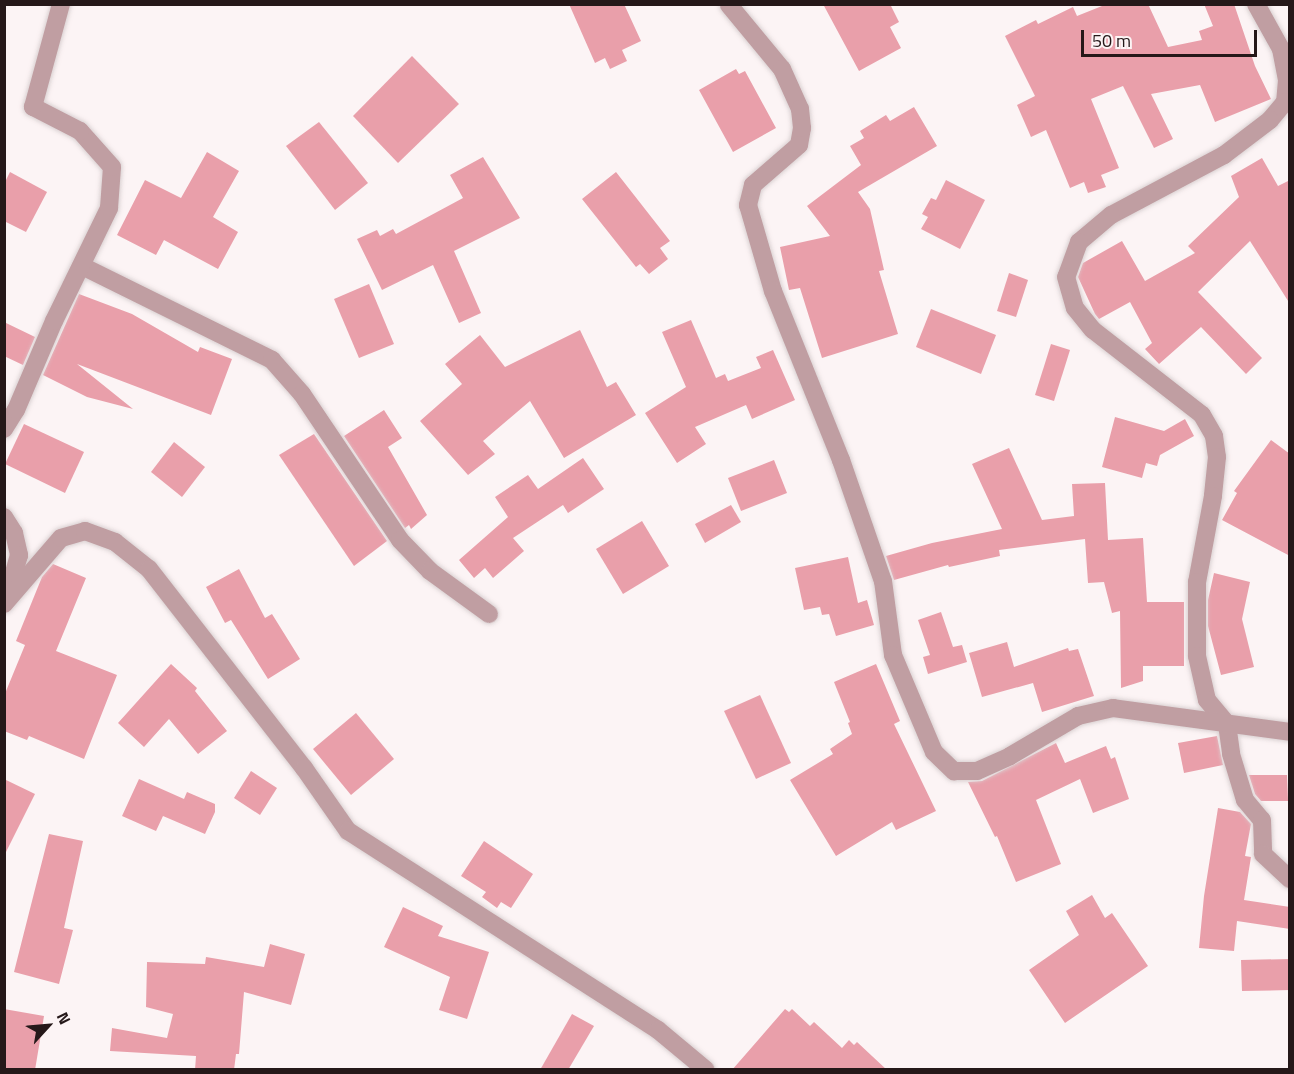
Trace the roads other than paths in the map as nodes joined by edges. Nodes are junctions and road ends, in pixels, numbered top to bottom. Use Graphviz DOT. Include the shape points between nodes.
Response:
graph roads {
  1 [pos="61,4"];
  2 [pos="1256,4"];
  3 [pos="729,5"];
  4 [pos="82,266"];
  5 [pos="4,429"];
  6 [pos="4,517"];
  7 [pos="4,604"];
  8 [pos="489,614"];
  9 [pos="1227,724"];
  10 [pos="1290,732"];
  11 [pos="1290,879"];
  12 [pos="706,1070"];
  1 -- 4 [label="street" via="33,107 80,131 112,167 109,208"];
  2 -- 9 [label="street" via="1281,49 1287,80 1284,102 1270,120 1224,155 1111,215 1079,242 1066,277 1075,308 1093,330 1202,415 1214,436 1217,457 1213,496 1197,582 1197,656 1207,700"];
  3 -- 9 [label="street" via="782,69 800,109 799,145 753,185 748,205 772,291 841,460 883,581 893,655 934,752 954,771 977,771 1078,716 1113,708"];
  4 -- 5 [label="street"];
  4 -- 8 [label="street" via="272,360 302,394 400,540 430,571"];
  6 -- 7 [label="street" via="14,533 19,555"];
  7 -- 12 [label="street" via="61,538 85,531 115,542 149,569 304,768 348,831 658,1030"];
  9 -- 10 [label="street"];
  9 -- 11 [label="street" via="1231,754 1245,800 1262,820 1263,854"];
}
